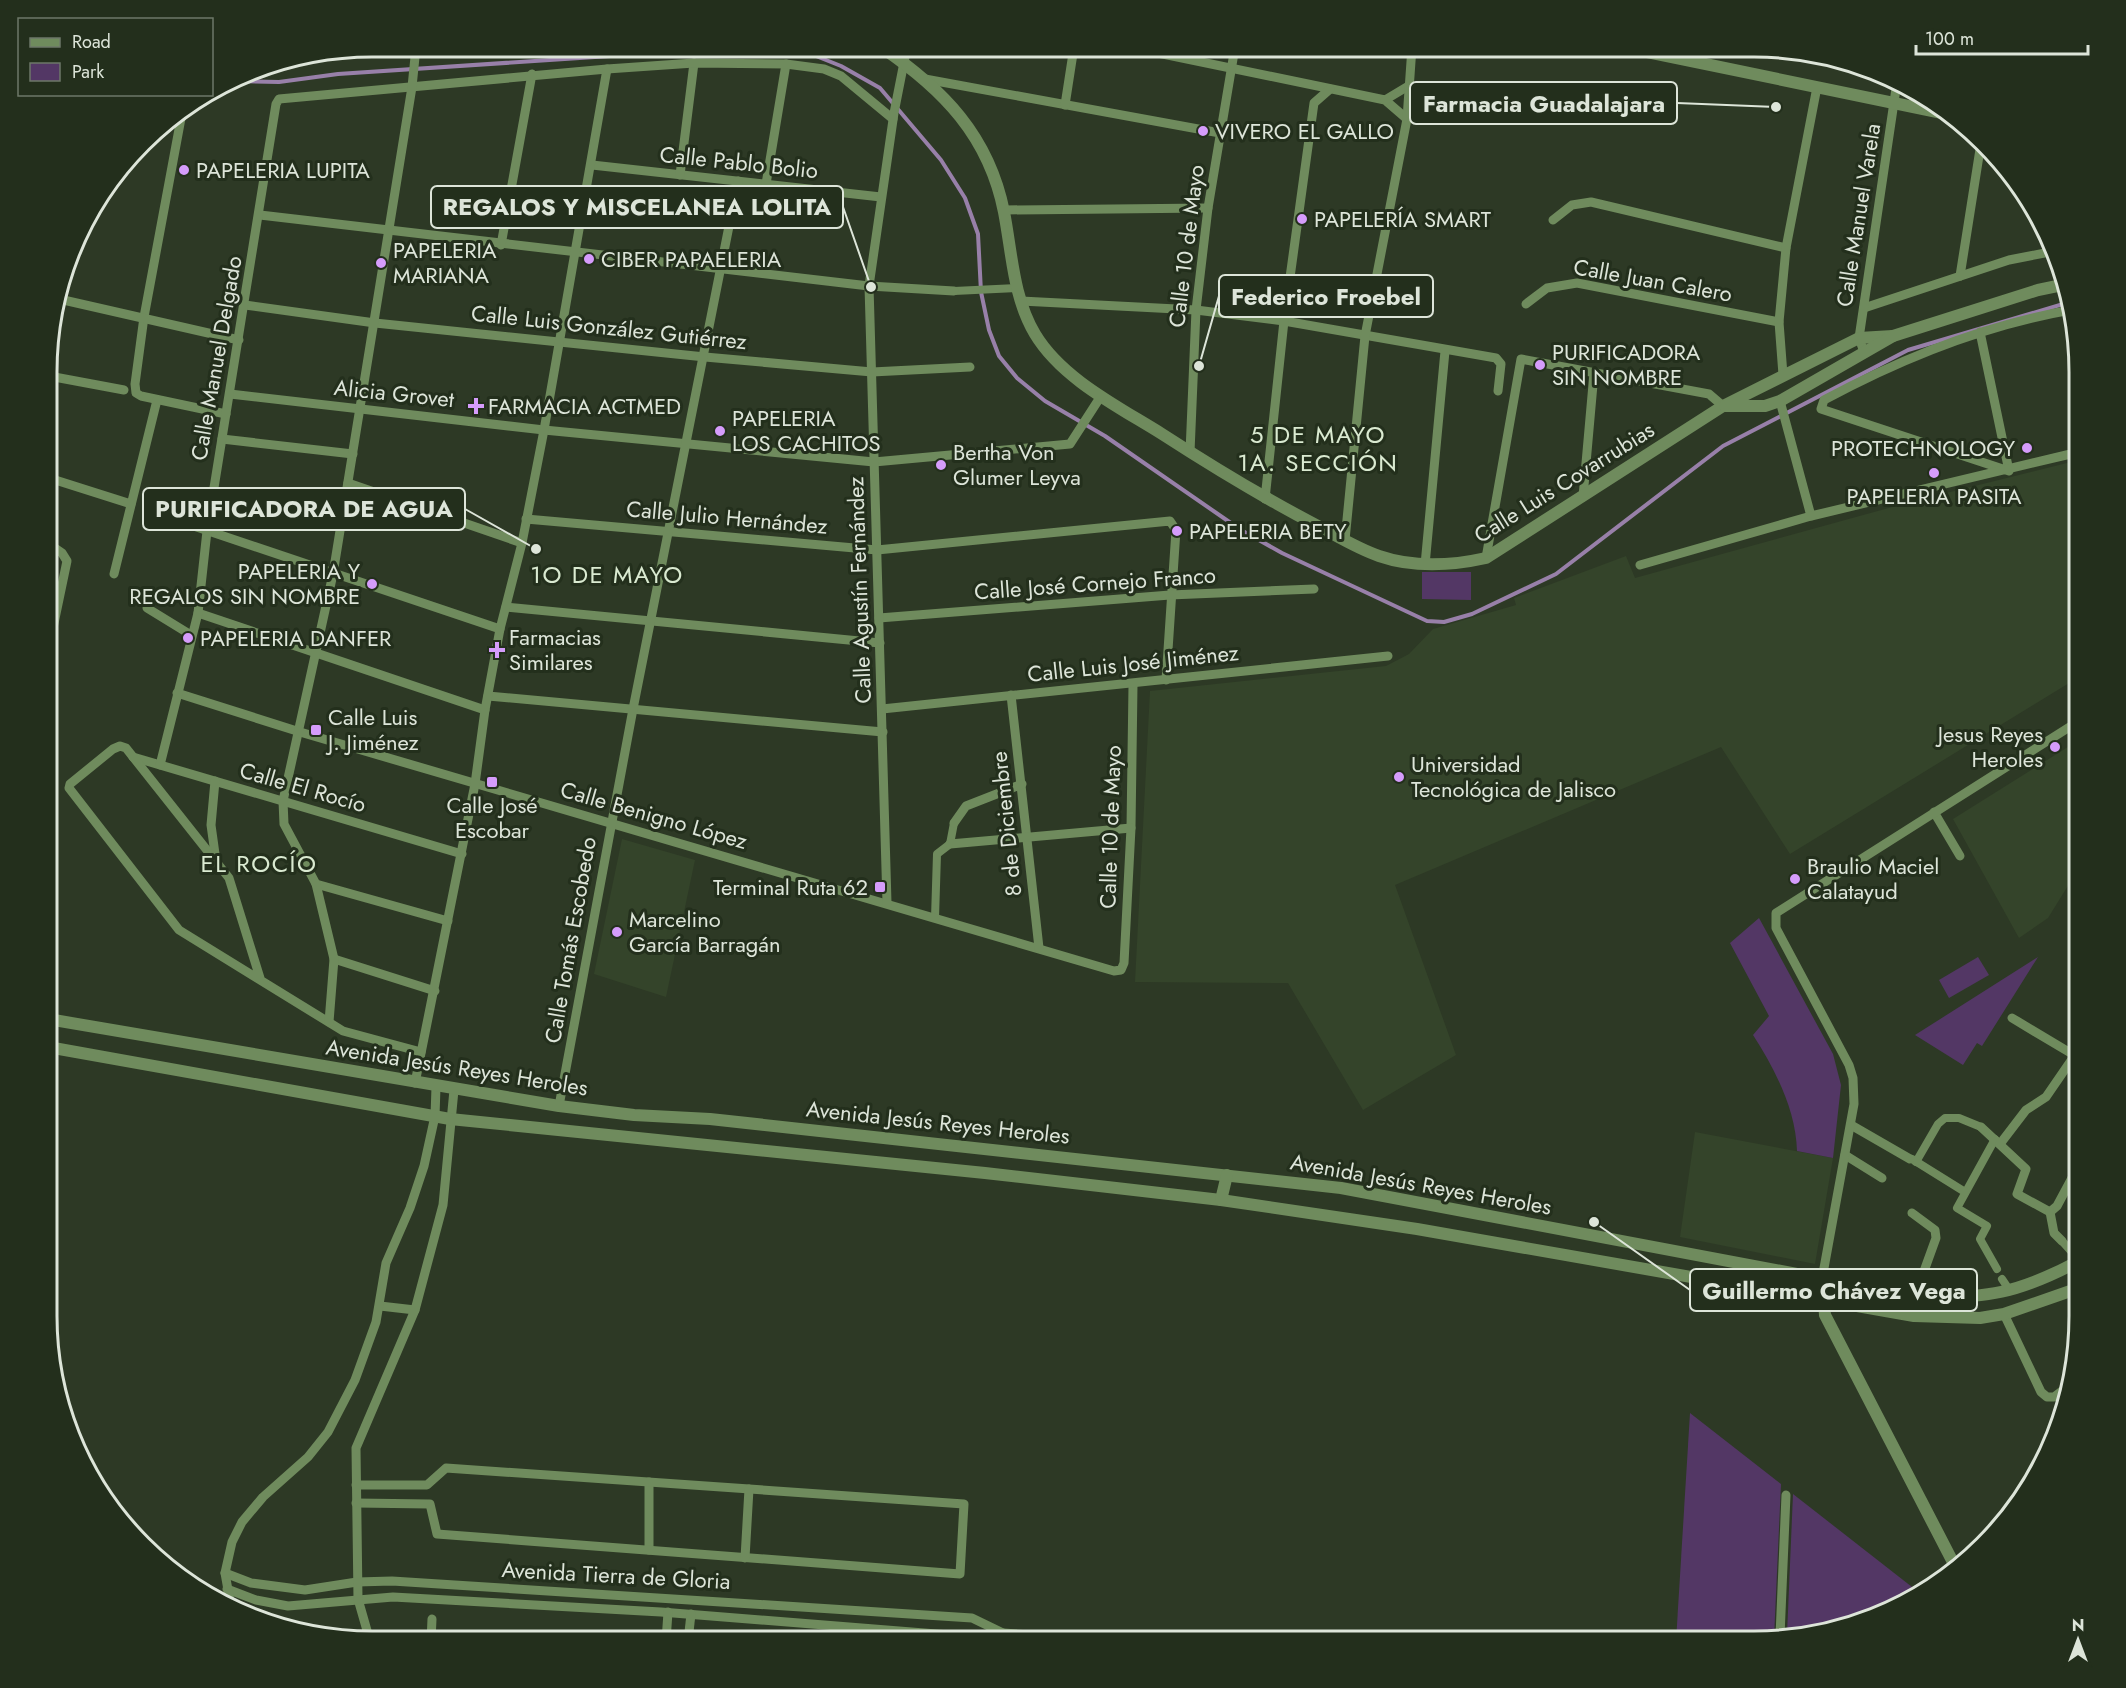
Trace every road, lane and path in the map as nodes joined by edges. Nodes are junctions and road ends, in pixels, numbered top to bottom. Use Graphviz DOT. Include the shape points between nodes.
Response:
graph roads {
  1 [pos="415,57"];
  2 [pos="891,57"];
  3 [pos="905,57"];
  4 [pos="1072,57"];
  5 [pos="1180,57"];
  6 [pos="1233,57"];
  7 [pos="1411,57"];
  8 [pos="1672,57"];
  9 [pos="694,63"];
  10 [pos="786,64"];
  11 [pos="1231,67"];
  12 [pos="903,68"];
  13 [pos="607,69"];
  14 [pos="532,74"];
  15 [pos="922,79"];
  16 [pos="412,85"];
  17 [pos="1304,85"];
  18 [pos="1410,85"];
  19 [pos="1817,87"];
  20 [pos="1330,89"];
  21 [pos="1896,91"];
  22 [pos="1385,100"];
  23 [pos="1314,103"];
  24 [pos="1895,104"];
  25 [pos="1065,105"];
  26 [pos="1930,111"];
  27 [pos="893,116"];
  28 [pos="1407,119"];
  29 [pos="180,122"];
  30 [pos="1220,133"];
  31 [pos="1980,152"];
  32 [pos="592,165"];
  33 [pos="680,175"];
  34 [pos="738,181"];
  35 [pos="766,184"];
  36 [pos="881,197"];
  37 [pos="1208,208"];
  38 [pos="1004,210"];
  39 [pos="260,215"];
  40 [pos="1553,220"];
  41 [pos="388,232"];
  42 [pos="501,244"];
  43 [pos="1786,248"];
  44 [pos="577,253"];
  45 [pos="2046,253"];
  46 [pos="722,269"];
  47 [pos="1960,276"];
  48 [pos="869,286"];
  49 [pos="2057,286"];
  50 [pos="954,291"];
  51 [pos="1019,295"];
  52 [pos="65,300"];
  53 [pos="1526,304"];
  54 [pos="245,305"];
  55 [pos="1864,308"];
  56 [pos="1196,310"];
  57 [pos="2063,312"];
  58 [pos="144,317"];
  59 [pos="1284,321"];
  60 [pos="1779,322"];
  61 [pos="375,323"];
  62 [pos="1980,332"];
  63 [pos="1365,336"];
  64 [pos="1893,336"];
  65 [pos="1859,338"];
  66 [pos="239,340"];
  67 [pos="560,342"];
  68 [pos="1446,351"];
  69 [pos="1864,352"];
  70 [pos="705,357"];
  71 [pos="970,367"];
  72 [pos="872,372"];
  73 [pos="1594,373"];
  74 [pos="1783,375"];
  75 [pos="57,377"];
  76 [pos="124,390"];
  77 [pos="1498,391"];
  78 [pos="230,394"];
  79 [pos="1101,396"];
  80 [pos="157,400"];
  81 [pos="1782,404"];
  82 [pos="1724,406"];
  83 [pos="361,410"];
  84 [pos="226,414"];
  85 [pos="544,430"];
  86 [pos="222,439"];
  87 [pos="687,444"];
  88 [pos="1190,452"];
  89 [pos="353,454"];
  90 [pos="2069,455"];
  91 [pos="874,462"];
  92 [pos="2009,471"];
  93 [pos="57,481"];
  94 [pos="348,483"];
  95 [pos="1583,497"];
  96 [pos="1265,499"];
  97 [pos="131,504"];
  98 [pos="161,514"];
  99 [pos="1811,516"];
  100 [pos="526,519"];
  101 [pos="207,531"];
  102 [pos="669,532"];
  103 [pos="1345,540"];
  104 [pos="522,543"];
  105 [pos="57,550"];
  106 [pos="877,550"];
  107 [pos="1486,558"];
  108 [pos="1425,565"];
  109 [pos="1640,565"];
  110 [pos="114,574"];
  111 [pos="333,574"];
  112 [pos="1314,589"];
  113 [pos="1170,595"];
  114 [pos="506,607"];
  115 [pos="147,608"];
  116 [pos="57,609"];
  117 [pos="198,613"];
  118 [pos="879,618"];
  119 [pos="650,622"];
  120 [pos="500,629"];
  121 [pos="191,635"];
  122 [pos="880,643"];
  123 [pos="316,654"];
  124 [pos="1388,656"];
  125 [pos="1166,680"];
  126 [pos="1133,685"];
  127 [pos="177,693"];
  128 [pos="1011,695"];
  129 [pos="488,696"];
  130 [pos="633,709"];
  131 [pos="882,709"];
  132 [pos="485,710"];
  133 [pos="2069,727"];
  134 [pos="300,732"];
  135 [pos="883,732"];
  136 [pos="133,757"];
  137 [pos="159,765"];
  138 [pos="215,781"];
  139 [pos="476,784"];
  140 [pos="1022,784"];
  141 [pos="284,801"];
  142 [pos="1934,812"];
  143 [pos="611,823"];
  144 [pos="954,823"];
  145 [pos="1131,828"];
  146 [pos="1028,836"];
  147 [pos="950,844"];
  148 [pos="462,854"];
  149 [pos="1960,856"];
  150 [pos="216,861"];
  151 [pos="315,884"];
  152 [pos="887,903"];
  153 [pos="935,918"];
  154 [pos="448,921"];
  155 [pos="1039,948"];
  156 [pos="334,959"];
  157 [pos="1121,970"];
  158 [pos="260,978"];
  159 [pos="435,991"];
  160 [pos="2012,1018"];
  161 [pos="57,1021"];
  162 [pos="329,1022"];
  163 [pos="57,1049"];
  164 [pos="2069,1050"];
  165 [pos="421,1052"];
  166 [pos="2069,1067"];
  167 [pos="415,1083"];
  168 [pos="436,1087"];
  169 [pos="454,1090"];
  170 [pos="559,1106"];
  171 [pos="435,1116"];
  172 [pos="450,1119"];
  173 [pos="1851,1125"];
  174 [pos="1981,1127"];
  175 [pos="1997,1141"];
  176 [pos="1845,1155"];
  177 [pos="1913,1160"];
  178 [pos="1227,1175"];
  179 [pos="1882,1178"];
  180 [pos="2069,1184"];
  181 [pos="1965,1192"];
  182 [pos="1221,1200"];
  183 [pos="2050,1212"];
  184 [pos="1912,1213"];
  185 [pos="2062,1241"];
  186 [pos="2069,1249"];
  187 [pos="2069,1265"];
  188 [pos="1997,1269"];
  189 [pos="2002,1279"];
  190 [pos="1822,1280"];
  191 [pos="2010,1291"];
  192 [pos="2069,1291"];
  193 [pos="1915,1296"];
  194 [pos="1822,1300"];
  195 [pos="380,1306"];
  196 [pos="415,1310"];
  197 [pos="2004,1314"];
  198 [pos="2059,1393"];
  199 [pos="649,1482"];
  200 [pos="356,1485"];
  201 [pos="748,1489"];
  202 [pos="1786,1495"];
  203 [pos="356,1503"];
  204 [pos="649,1550"];
  205 [pos="746,1558"];
  206 [pos="1952,1561"];
  207 [pos="225,1573"];
  208 [pos="357,1582"];
  209 [pos="227,1589"];
  210 [pos="229,1597"];
  211 [pos="358,1599"];
  212 [pos="668,1612"];
  213 [pos="691,1614"];
  214 [pos="432,1619"];
  215 [pos="1780,1629"];
  216 [pos="367,1631"];
  217 [pos="431,1631"];
  218 [pos="667,1631"];
  219 [pos="689,1631"];
  220 [pos="900,1631"];
  221 [pos="993,1631"];
  1 -- 16 [label="street"];
  2 -- 12 [label="street, Calle Luis Covarrubias"];
  3 -- 12 [label="street, Calle Agustín Fernández"];
  4 -- 25 [label="street"];
  5 -- 11 [label="street"];
  6 -- 11 [label="street, Calle 10 de Mayo"];
  7 -- 18 [label="street"];
  8 -- 19 [label="street"];
  9 -- 10 [label="street"];
  9 -- 13 [label="street"];
  9 -- 33 [label="street"];
  10 -- 27 [label="street" via="824,69 841,76"];
  10 -- 35 [label="street"];
  11 -- 17 [label="street"];
  11 -- 30 [label="street, Calle 10 de Mayo"];
  12 -- 15 [label="street, Calle Luis Covarrubias"];
  12 -- 27 [label="street, Calle Agustín Fernández"];
  13 -- 14 [label="street"];
  13 -- 32 [label="street"];
  14 -- 16 [label="street"];
  14 -- 42 [label="street"];
  15 -- 25 [label="street"];
  15 -- 38 [label="street, Calle Luis Covarrubias" via="970,126 982,146"];
  16 -- 39 [label="street, Calle Manuel Delgado" via="279,99"];
  16 -- 41 [label="street"];
  17 -- 20 [label="street"];
  17 -- 23 [label="street"];
  18 -- 22 [label="street"];
  18 -- 28 [label="street"];
  19 -- 24 [label="street"];
  19 -- 43 [label="street"];
  20 -- 22 [label="street"];
  20 -- 23 [label="street"];
  21 -- 24 [label="street, Calle Manuel Varela"];
  22 -- 28 [label="street"];
  23 -- 59 [label="street"];
  24 -- 26 [label="street"];
  24 -- 55 [label="street, Calle Manuel Varela"];
  25 -- 30 [label="street"];
  27 -- 36 [label="street, Calle Agustín Fernández"];
  28 -- 63 [label="street"];
  29 -- 58 [label="street"];
  30 -- 37 [label="street, Calle 10 de Mayo"];
  31 -- 47 [label="street"];
  32 -- 33 [label="street, Calle Pablo Bolio"];
  32 -- 44 [label="street"];
  33 -- 34 [label="street, Calle Pablo Bolio"];
  34 -- 35 [label="street, Calle Pablo Bolio"];
  34 -- 46 [label="street, Calle Tomás Escobedo"];
  35 -- 36 [label="street, Calle Pablo Bolio"];
  36 -- 48 [label="street, Calle Agustín Fernández"];
  37 -- 38 [label="street"];
  37 -- 56 [label="street, Calle 10 de Mayo"];
  38 -- 51 [label="street, Calle Luis Covarrubias"];
  39 -- 41 [label="street"];
  39 -- 54 [label="street, Calle Manuel Delgado"];
  40 -- 43 [label="street" via="1572,205 1591,202"];
  41 -- 42 [label="street"];
  41 -- 61 [label="street"];
  42 -- 44 [label="street"];
  43 -- 60 [label="street"];
  44 -- 46 [label="street"];
  44 -- 67 [label="street"];
  45 -- 47 [label="street"];
  46 -- 48 [label="street"];
  46 -- 70 [label="street, Calle Tomás Escobedo"];
  47 -- 55 [label="street"];
  48 -- 50 [label="street"];
  48 -- 72 [label="street, Calle Agustín Fernández"];
  49 -- 64 [label="street, Calle Luis Covarrubias"];
  50 -- 51 [label="street" via="997,290"];
  51 -- 56 [label="street"];
  51 -- 79 [label="street, Calle Luis Covarrubias" via="1036,336 1049,353"];
  52 -- 58 [label="street"];
  53 -- 60 [label="street, Calle Juan Calero" via="1547,288 1577,283"];
  54 -- 61 [label="street, Calle Luis González Gutiérrez"];
  54 -- 66 [label="street, Calle Manuel Delgado"];
  55 -- 65 [label="street, Calle Manuel Varela"];
  56 -- 59 [label="street"];
  56 -- 88 [label="street, Calle 10 de Mayo"];
  57 -- 62 [label="street"];
  58 -- 66 [label="street"];
  58 -- 80 [label="street" via="136,393"];
  59 -- 63 [label="street"];
  59 -- 96 [label="street"];
  60 -- 74 [label="street"];
  61 -- 67 [label="street, Calle Luis González Gutiérrez"];
  61 -- 83 [label="street"];
  62 -- 92 [label="street"];
  62 -- 92 [label="street" via="1923,351 1857,382 1824,400 1821,409"];
  63 -- 68 [label="street"];
  63 -- 103 [label="street"];
  64 -- 65 [label="street, Calle Luis Covarrubias"];
  64 -- 69 [label="street, Calle Luis Covarrubias"];
  65 -- 69 [label="street, Calle Manuel Varela"];
  65 -- 74 [label="street, Calle Luis Covarrubias"];
  66 -- 78 [label="street, Calle Manuel Delgado"];
  67 -- 70 [label="street, Calle Luis González Gutiérrez"];
  67 -- 85 [label="street"];
  68 -- 77 [label="street" via="1500,360"];
  68 -- 108 [label="street"];
  69 -- 81 [label="street, Calle Luis Covarrubias"];
  70 -- 72 [label="street, Calle Luis González Gutiérrez"];
  70 -- 87 [label="street, Calle Tomás Escobedo"];
  71 -- 72 [label="street, Calle Luis González Gutiérrez"];
  72 -- 91 [label="street, Calle Agustín Fernández"];
  73 -- 82 [label="street" via="1709,394"];
  73 -- 95 [label="street"];
  73 -- 107 [label="street" via="1521,358"];
  74 -- 82 [label="street, Calle Luis Covarrubias"];
  75 -- 76 [label="street"];
  78 -- 83 [label="street, Alicia Grovet"];
  78 -- 84 [label="street, Calle Manuel Delgado"];
  79 -- 88 [label="street, Calle Luis Covarrubias"];
  79 -- 91 [label="street, Alicia Grovet" via="1070,444"];
  80 -- 84 [label="street"];
  80 -- 97 [label="street"];
  81 -- 82 [label="street, Calle Luis Covarrubias"];
  81 -- 99 [label="street"];
  82 -- 95 [label="street, Calle Luis Covarrubias"];
  83 -- 85 [label="street, Alicia Grovet"];
  83 -- 89 [label="street"];
  84 -- 86 [label="street, Calle Manuel Delgado"];
  85 -- 87 [label="street, Alicia Grovet"];
  85 -- 100 [label="street"];
  86 -- 89 [label="street"];
  86 -- 101 [label="street, Calle Manuel Delgado"];
  87 -- 91 [label="street, Alicia Grovet"];
  87 -- 102 [label="street, Calle Tomás Escobedo"];
  88 -- 96 [label="street, Calle Luis Covarrubias"];
  89 -- 94 [label="street"];
  90 -- 92 [label="street"];
  91 -- 106 [label="street, Calle Agustín Fernández"];
  92 -- 99 [label="street"];
  93 -- 97 [label="street"];
  94 -- 104 [label="street"];
  94 -- 111 [label="street"];
  95 -- 107 [label="street, Calle Luis Covarrubias"];
  96 -- 103 [label="street, Calle Luis Covarrubias"];
  97 -- 110 [label="street"];
  98 -- 101 [label="street"];
  99 -- 109 [label="street"];
  100 -- 102 [label="street, Calle Julio Hernández"];
  100 -- 104 [label="street"];
  101 -- 111 [label="street"];
  101 -- 117 [label="street, Calle Manuel Delgado"];
  102 -- 106 [label="street, Calle Julio Hernández"];
  102 -- 119 [label="street, Calle Tomás Escobedo"];
  103 -- 108 [label="street, Calle Luis Covarrubias" via="1378,556"];
  104 -- 114 [label="street"];
  105 -- 116 [label="street" via="66,557"];
  106 -- 113 [label="street, Calle Julio Hernández" via="1166,521 1173,523 1176,530"];
  106 -- 118 [label="street, Calle Agustín Fernández"];
  107 -- 108 [label="street, Calle Luis Covarrubias"];
  111 -- 120 [label="street"];
  111 -- 123 [label="street"];
  112 -- 113 [label="street, Calle José Cornejo Franco"];
  113 -- 118 [label="street, Calle José Cornejo Franco"];
  113 -- 125 [label="street"];
  114 -- 119 [label="street"];
  114 -- 120 [label="street"];
  115 -- 121 [label="street"];
  117 -- 121 [label="street, Calle Manuel Delgado"];
  117 -- 123 [label="street"];
  118 -- 122 [label="street, Calle Agustín Fernández"];
  119 -- 122 [label="street"];
  119 -- 130 [label="street, Calle Tomás Escobedo"];
  120 -- 129 [label="street"];
  121 -- 127 [label="street, Calle Manuel Delgado"];
  122 -- 131 [label="street, Calle Agustín Fernández"];
  123 -- 132 [label="street"];
  123 -- 134 [label="street"];
  124 -- 125 [label="street, Calle Luis José Jiménez"];
  125 -- 126 [label="street, Calle Luis José Jiménez"];
  126 -- 128 [label="street, Calle Luis José Jiménez"];
  126 -- 145 [label="street, Calle 10 de Mayo"];
  127 -- 134 [label="street, Calle Benigno López"];
  127 -- 137 [label="street, Calle Manuel Delgado"];
  128 -- 131 [label="street, Calle Luis José Jiménez"];
  128 -- 140 [label="street, 8 de Diciembre"];
  129 -- 130 [label="street"];
  129 -- 132 [label="street"];
  130 -- 135 [label="street"];
  130 -- 143 [label="street, Calle Tomás Escobedo"];
  131 -- 135 [label="street, Calle Agustín Fernández"];
  132 -- 139 [label="street"];
  133 -- 142 [label="street"];
  134 -- 139 [label="street, Calle Benigno López"];
  134 -- 141 [label="street"];
  135 -- 152 [label="street, Calle Agustín Fernández"];
  136 -- 137 [label="street, Calle El Rocío"];
  136 -- 150 [label="street" via="193,837"];
  136 -- 158 [label="street" via="120,746 70,784 69,789 173,925"];
  137 -- 138 [label="street, Calle El Rocío"];
  138 -- 141 [label="street, Calle El Rocío"];
  138 -- 150 [label="street" via="211,825"];
  139 -- 143 [label="street, Calle Benigno López"];
  139 -- 148 [label="street"];
  140 -- 144 [label="street" via="966,806"];
  140 -- 146 [label="street, 8 de Diciembre"];
  141 -- 148 [label="street, Calle El Rocío"];
  141 -- 151 [label="street" via="284,824"];
  142 -- 149 [label="street"];
  142 -- 173 [label="street" via="1776,913 1776,928 1849,1065 1854,1091"];
  143 -- 152 [label="street, Calle Benigno López"];
  143 -- 170 [label="street, Calle Tomás Escobedo"];
  144 -- 147 [label="street"];
  145 -- 146 [label="street"];
  145 -- 157 [label="street, Calle 10 de Mayo"];
  146 -- 147 [label="street"];
  146 -- 155 [label="street, 8 de Diciembre"];
  147 -- 153 [label="street" via="937,854"];
  148 -- 154 [label="street"];
  150 -- 158 [label="street" via="229,878 238,901"];
  151 -- 154 [label="street"];
  151 -- 156 [label="street"];
  152 -- 153 [label="street, Calle Benigno López"];
  153 -- 155 [label="street, Calle Benigno López"];
  154 -- 159 [label="street"];
  155 -- 157 [label="street, Calle Benigno López"];
  156 -- 159 [label="street"];
  156 -- 162 [label="street"];
  158 -- 162 [label="street"];
  159 -- 165 [label="street"];
  160 -- 164 [label="street"];
  161 -- 167 [label="street, Avenida Jesús Reyes Heroles"];
  162 -- 165 [label="street" via="352,1034"];
  163 -- 171 [label="street, Avenida Jesús Reyes Heroles"];
  165 -- 167 [label="street"];
  166 -- 175 [label="street" via="2046,1098 2026,1110"];
  167 -- 168 [label="street, Avenida Jesús Reyes Heroles"];
  168 -- 169 [label="street, Avenida Jesús Reyes Heroles"];
  168 -- 171 [label="street"];
  169 -- 170 [label="street, Avenida Jesús Reyes Heroles"];
  169 -- 172 [label="street"];
  170 -- 178 [label="street, Avenida Jesús Reyes Heroles"];
  171 -- 172 [label="street, Avenida Jesús Reyes Heroles"];
  171 -- 195 [label="street" via="410,1208 386,1263"];
  172 -- 182 [label="street, Avenida Jesús Reyes Heroles"];
  172 -- 196 [label="street" via="443,1205"];
  173 -- 176 [label="street"];
  173 -- 177 [label="street"];
  174 -- 175 [label="street"];
  174 -- 177 [label="street" via="1959,1118 1945,1118"];
  175 -- 181 [label="street"];
  175 -- 183 [label="street" via="2026,1169 2017,1194"];
  176 -- 179 [label="street"];
  176 -- 190 [label="street"];
  177 -- 181 [label="street"];
  178 -- 182 [label="street"];
  178 -- 190 [label="street, Avenida Jesús Reyes Heroles" via="1341,1188"];
  180 -- 183 [label="street"];
  181 -- 188 [label="street" via="1957,1208 1987,1226 1980,1239"];
  182 -- 194 [label="street, Avenida Jesús Reyes Heroles" via="1417,1229"];
  183 -- 185 [label="street" via="2054,1233"];
  184 -- 193 [label="street" via="1935,1230 1936,1238"];
  185 -- 186 [label="street"];
  187 -- 191 [label="street, Avenida Jesús Reyes Heroles"];
  189 -- 191 [label="street"];
  190 -- 193 [label="street, Avenida Jesús Reyes Heroles"];
  190 -- 194 [label="street"];
  191 -- 193 [label="street, Avenida Jesús Reyes Heroles" via="1955,1298"];
  192 -- 197 [label="street, Avenida Jesús Reyes Heroles"];
  194 -- 197 [label="street, Avenida Jesús Reyes Heroles" via="1914,1316 1980,1318"];
  194 -- 206 [label="street" via="1825,1315"];
  195 -- 196 [label="street"];
  195 -- 207 [label="street" via="355,1380 328,1432 242,1522 232,1542"];
  196 -- 200 [label="street" via="356,1448"];
  197 -- 198 [label="street" via="2041,1392 2047,1397"];
  199 -- 200 [label="street" via="446,1468 427,1485"];
  199 -- 201 [label="street"];
  199 -- 204 [label="street"];
  200 -- 203 [label="street"];
  201 -- 205 [label="street"];
  201 -- 205 [label="street" via="964,1504 960,1574"];
  202 -- 215 [label="street"];
  203 -- 204 [label="street" via="430,1504 437,1534"];
  203 -- 208 [label="street"];
  204 -- 205 [label="street"];
  207 -- 208 [label="street, Avenida Tierra de Gloria" via="278,1588 305,1590"];
  207 -- 209 [label="street"];
  208 -- 211 [label="street"];
  208 -- 221 [label="street, Avenida Tierra de Gloria" via="641,1595 972,1618"];
  209 -- 210 [label="street"];
  209 -- 211 [label="street, Avenida Tierra de Gloria" via="288,1606"];
  211 -- 212 [label="street, Avenida Tierra de Gloria" via="393,1597"];
  211 -- 216 [label="street"];
  212 -- 213 [label="street, Avenida Tierra de Gloria"];
  212 -- 218 [label="street"];
  213 -- 219 [label="street"];
  213 -- 220 [label="street, Avenida Tierra de Gloria"];
  214 -- 217 [label="street"];
}
